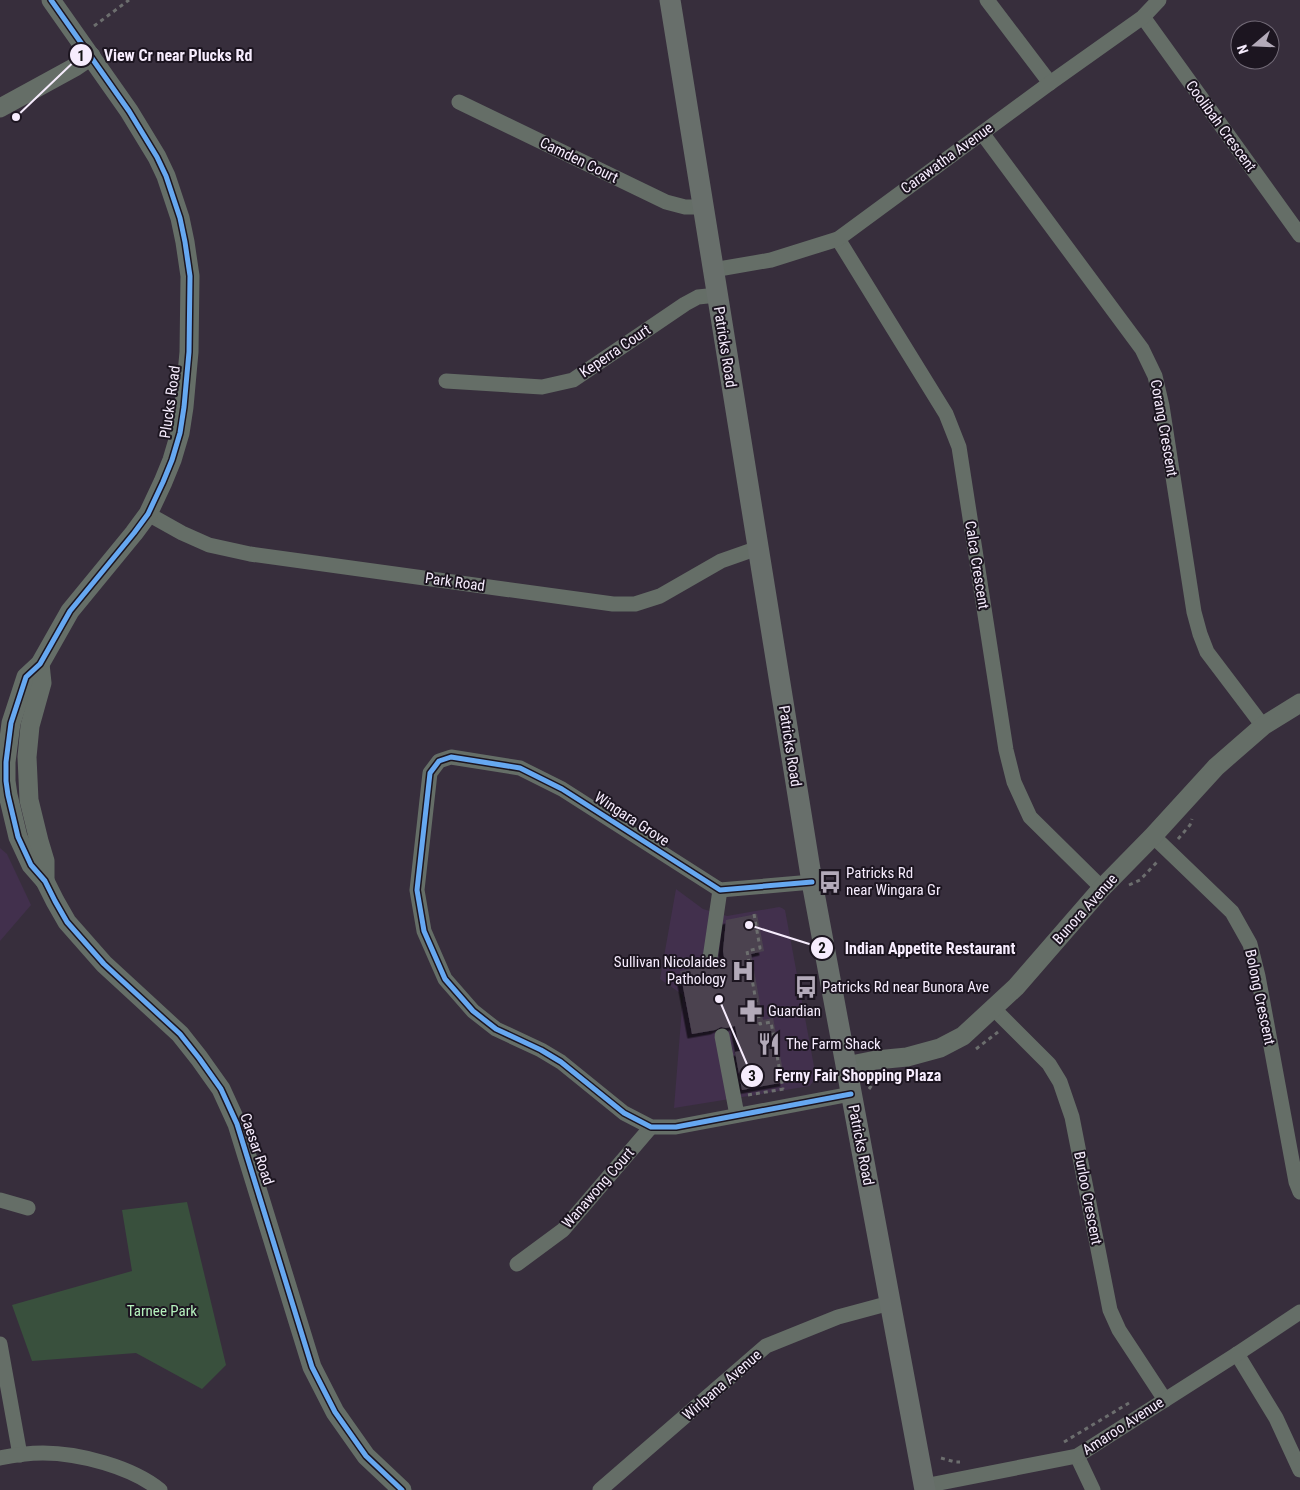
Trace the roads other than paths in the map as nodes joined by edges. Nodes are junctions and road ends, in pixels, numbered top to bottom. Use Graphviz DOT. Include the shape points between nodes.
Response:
graph roads {
  1 [pos="51,0"];
  2 [pos="670,0"];
  3 [pos="987,0"];
  4 [pos="1159,0"];
  5 [pos="1142,17"];
  6 [pos="91,56"];
  7 [pos="1050,83"];
  8 [pos="459,102"];
  9 [pos="0,108"];
  10 [pos="982,133"];
  11 [pos="704,207"];
  12 [pos="1300,235"];
  13 [pos="838,239"];
  14 [pos="713,270"];
  15 [pos="717,294"];
  16 [pos="446,381"];
  17 [pos="148,514"];
  18 [pos="758,548"];
  19 [pos="40,664"];
  20 [pos="1300,703"];
  21 [pos="1263,726"];
  22 [pos="5,729"];
  23 [pos="28,786"];
  24 [pos="3,789"];
  25 [pos="0,826"];
  26 [pos="1153,836"];
  27 [pos="18,837"];
  28 [pos="46,880"];
  29 [pos="812,882"];
  30 [pos="1102,888"];
  31 [pos="720,890"];
  32 [pos="710,958"];
  33 [pos="993,1008"];
  34 [pos="722,1036"];
  35 [pos="846,1066"];
  36 [pos="852,1094"];
  37 [pos="737,1115"];
  38 [pos="652,1127"];
  39 [pos="1300,1192"];
  40 [pos="0,1200"];
  41 [pos="28,1208"];
  42 [pos="517,1264"];
  43 [pos="890,1303"];
  44 [pos="1300,1312"];
  45 [pos="0,1344"];
  46 [pos="1237,1354"];
  47 [pos="1165,1400"];
  48 [pos="20,1455"];
  49 [pos="1077,1456"];
  50 [pos="0,1458"];
  51 [pos="1300,1470"];
  52 [pos="925,1488"];
  53 [pos="160,1490"];
  54 [pos="402,1490"];
  55 [pos="600,1490"];
  56 [pos="1093,1490"];
  1 -- 6 [label="street, Plucks Road"];
  2 -- 11 [label="main road, Patricks Road"];
  3 -- 7 [label="street"];
  4 -- 5 [label="street, Carawatha Avenue"];
  5 -- 7 [label="street, Carawatha Avenue"];
  5 -- 12 [label="street, Coolibah Crescent"];
  6 -- 9 [label="street"];
  6 -- 17 [label="street, Plucks Road" via="157,157 180,218 190,276 189,352 180,434"];
  7 -- 10 [label="street, Carawatha Avenue"];
  8 -- 11 [label="street, Camden Court" via="666,202 684,207"];
  10 -- 13 [label="street, Carawatha Avenue"];
  10 -- 21 [label="street, Corang Crescent" via="1147,358 1162,406 1200,634 1207,652"];
  11 -- 14 [label="main road, Patricks Road"];
  13 -- 14 [label="street, Carawatha Avenue" via="771,260"];
  13 -- 30 [label="street, Calca Crescent" via="946,414 959,447 1006,750 1014,782 1030,817"];
  14 -- 15 [label="main road, Patricks Road"];
  15 -- 16 [label="street, Keperra Court" via="685,304 573,380 542,386"];
  15 -- 18 [label="main road, Patricks Road"];
  17 -- 18 [label="street, Park Road" via="209,545 250,554 613,604 635,604 660,596 721,562"];
  17 -- 19 [label="street, Plucks Road" via="70,611"];
  18 -- 29 [label="main road, Patricks Road"];
  19 -- 22 [label="street, Plucks Road" via="26,677"];
  19 -- 23 [label="street, Plucks Road" via="42,682 30,726"];
  20 -- 21 [label="street, Bunora Avenue"];
  21 -- 26 [label="street, Bunora Avenue" via="1216,767"];
  22 -- 24 [label="street, Plucks Road"];
  23 -- 24 [label="street"];
  23 -- 28 [label="street, Caesar Road" via="45,861"];
  24 -- 27 [label="street, Caesar Road"];
  25 -- 27 [label="street"];
  26 -- 30 [label="street, Bunora Avenue"];
  26 -- 39 [label="street, Bolong Crescent" via="1232,912 1250,944"];
  27 -- 28 [label="street, Caesar Road" via="30,865"];
  28 -- 54 [label="street, Caesar Road" via="55,901 82,940 180,1034 221,1089 237,1124 312,1367 335,1412 366,1456"];
  29 -- 31 [label="street"];
  29 -- 35 [label="main road, Patricks Road"];
  30 -- 33 [label="street, Bunora Avenue" via="1016,987"];
  31 -- 32 [label="street"];
  31 -- 38 [label="street, Wingara Grove" via="562,789 520,768 451,757 439,762 430,773 417,890 424,931 445,978 473,1011 496,1029 561,1062 624,1113"];
  33 -- 35 [label="street, Bunora Avenue" via="963,1036 940,1048 907,1057"];
  33 -- 47 [label="street, Burloo Crescent" via="1049,1064 1060,1082 1072,1117 1110,1310 1119,1330"];
  34 -- 37 [label="street"];
  35 -- 36 [label="main road, Patricks Road"];
  36 -- 37 [label="street"];
  36 -- 43 [label="main road, Patricks Road"];
  37 -- 38 [label="street" via="676,1127"];
  38 -- 42 [label="street, Wanawong Court" via="563,1230"];
  40 -- 41 [label="street"];
  43 -- 52 [label="main road, Patricks Road"];
  43 -- 55 [label="street, Wirlpana Avenue" via="838,1316 766,1346"];
  44 -- 46 [label="street, Amaroo Avenue"];
  45 -- 48 [label="street"];
  46 -- 47 [label="street, Amaroo Avenue"];
  46 -- 51 [label="street" via="1276,1418"];
  47 -- 49 [label="street, Amaroo Avenue"];
  48 -- 50 [label="street"];
  48 -- 53 [label="street" via="44,1453 83,1458 115,1466"];
  49 -- 52 [label="street, Amaroo Avenue"];
  49 -- 56 [label="street"];
}
